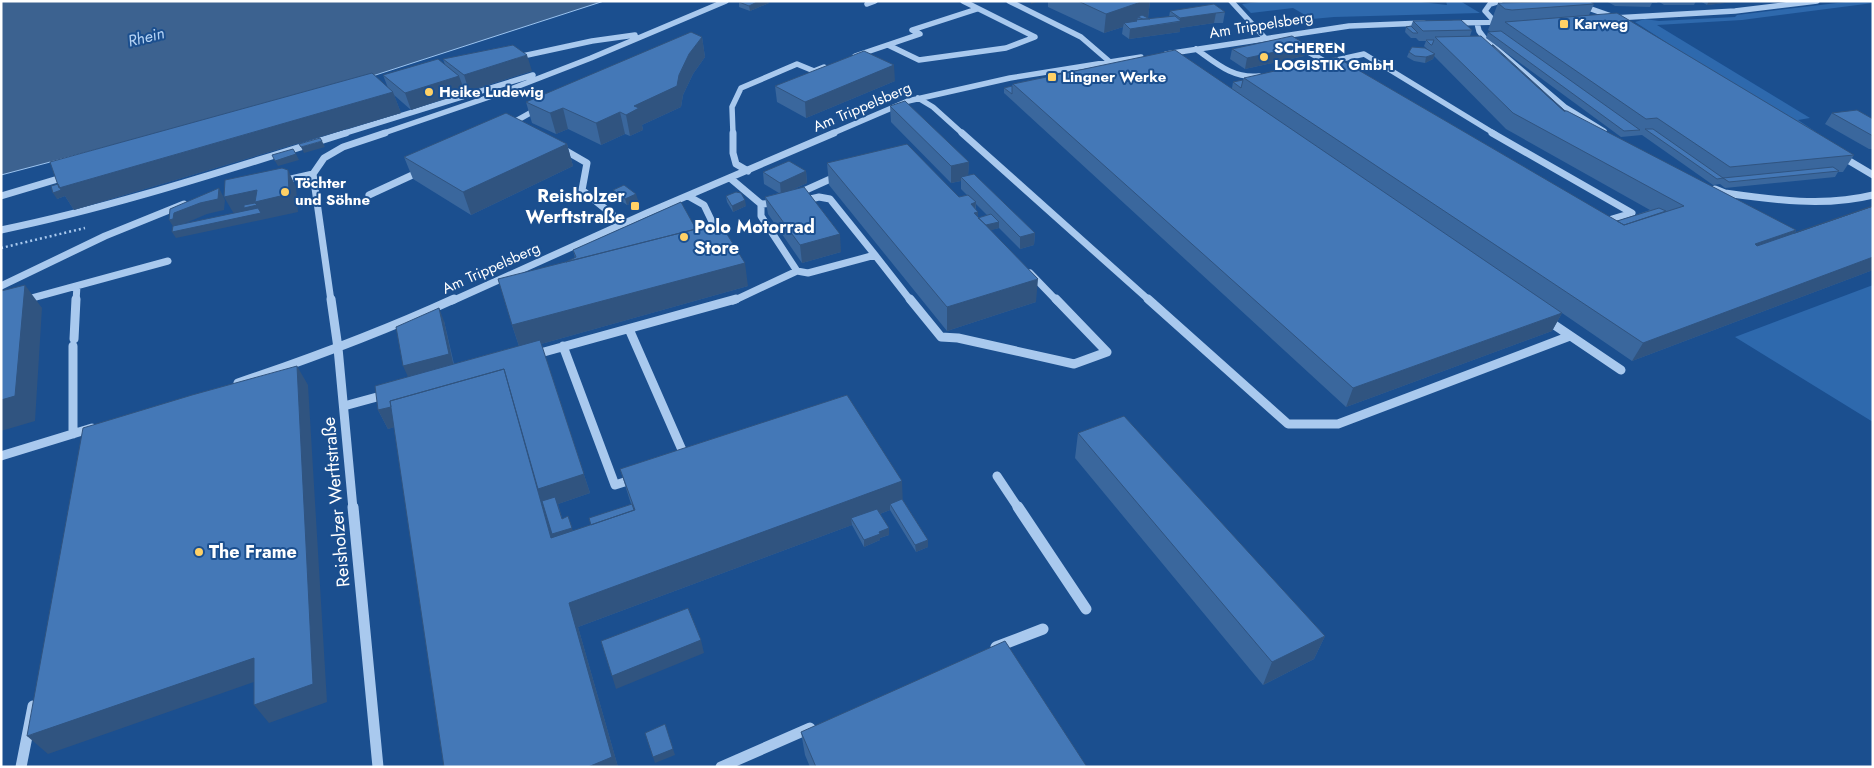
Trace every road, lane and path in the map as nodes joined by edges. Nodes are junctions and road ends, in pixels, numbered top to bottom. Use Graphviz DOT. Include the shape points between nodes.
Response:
graph roads {
  1 [pos="726,1"];
  2 [pos="875,1"];
  3 [pos="963,1"];
  4 [pos="1009,1"];
  5 [pos="1231,1"];
  6 [pos="1501,1"];
  7 [pos="1568,1"];
  8 [pos="1817,1"];
  9 [pos="719,2"];
  10 [pos="1807,2"];
  11 [pos="867,4"];
  12 [pos="1510,4"];
  13 [pos="977,9"];
  14 [pos="1618,18"];
  15 [pos="1597,19"];
  16 [pos="1477,22"];
  17 [pos="1495,22"];
  18 [pos="1513,22"];
  19 [pos="1428,23"];
  20 [pos="1448,23"];
  21 [pos="1626,23"];
  22 [pos="646,34"];
  23 [pos="1281,35"];
  24 [pos="1265,38"];
  25 [pos="888,45"];
  26 [pos="1196,49"];
  27 [pos="1165,54"];
  28 [pos="1156,55"];
  29 [pos="1147,57"];
  30 [pos="590,58"];
  31 [pos="851,58"];
  32 [pos="508,59"];
  33 [pos="1110,62"];
  34 [pos="1175,62"];
  35 [pos="1326,62"];
  36 [pos="832,64"];
  37 [pos="1317,64"];
  38 [pos="1343,72"];
  39 [pos="1271,74"];
  40 [pos="918,98"];
  41 [pos="549,105"];
  42 [pos="521,126"];
  43 [pos="512,130"];
  44 [pos="530,130"];
  45 [pos="1607,133"];
  46 [pos="554,144"];
  47 [pos="1831,150"];
  48 [pos="432,167"];
  49 [pos="748,170"];
  50 [pos="77,173"];
  51 [pos="313,174"];
  52 [pos="841,174"];
  53 [pos="1873,175"];
  54 [pos="730,178"];
  55 [pos="277,182"];
  56 [pos="1710,188"];
  57 [pos="368,195"];
  58 [pos="1873,195"];
  59 [pos="1,196"];
  60 [pos="688,196"];
  61 [pos="789,200"];
  62 [pos="189,203"];
  63 [pos="761,204"];
  64 [pos="1591,218"];
  65 [pos="624,224"];
  66 [pos="1,230"];
  67 [pos="722,242"];
  68 [pos="875,255"];
  69 [pos="168,261"];
  70 [pos="1025,268"];
  71 [pos="797,272"];
  72 [pos="1,286"];
  73 [pos="77,286"];
  74 [pos="1,306"];
  75 [pos="1538,314"];
  76 [pos="628,329"];
  77 [pos="1570,336"];
  78 [pos="563,346"];
  79 [pos="338,348"];
  80 [pos="525,357"];
  81 [pos="1621,370"];
  82 [pos="225,387"];
  83 [pos="401,390"];
  84 [pos="344,406"];
  85 [pos="102,425"];
  86 [pos="79,435"];
  87 [pos="1,456"];
  88 [pos="678,464"];
  89 [pos="642,476"];
  90 [pos="997,476"];
  91 [pos="1086,609"];
  92 [pos="1043,629"];
  93 [pos="983,653"];
  94 [pos="35,690"];
  95 [pos="820,724"];
  96 [pos="21,767"];
  97 [pos="378,767"];
  98 [pos="721,767"];
  1 -- 9 [label="street"];
  2 -- 11 [label="street"];
  3 -- 13 [label="street"];
  4 -- 33 [label="street" via="1081,37"];
  5 -- 24 [label="street"];
  6 -- 12 [label="street"];
  6 -- 17 [label="street" via="1490,4 1485,10"];
  7 -- 14 [label="street"];
  8 -- 10 [label="street"];
  9 -- 22 [label="street"];
  10 -- 14 [label="street" via="1735,11"];
  13 -- 25 [label="street" via="912,30 920,34"];
  13 -- 25 [label="street" via="1035,37 1006,48 919,60"];
  14 -- 15 [label="street"];
  14 -- 21 [label="street"];
  16 -- 17 [label="street"];
  16 -- 20 [label="street"];
  16 -- 45 [label="street" via="1484,39 1564,107"];
  17 -- 18 [label="street"];
  19 -- 23 [label="street, Am Trippelsberg" via="1349,26"];
  22 -- 30 [label="street"];
  22 -- 32 [label="street" via="592,41"];
  23 -- 24 [label="street, Am Trippelsberg"];
  23 -- 35 [label="street"];
  24 -- 26 [label="street, Am Trippelsberg"];
  25 -- 31 [label="street"];
  26 -- 27 [label="street, Am Trippelsberg"];
  26 -- 39 [label="street" via="1232,74 1252,78"];
  27 -- 28 [label="street, Am Trippelsberg"];
  27 -- 34 [label="street"];
  29 -- 33 [label="street, Am Trippelsberg"];
  30 -- 51 [label="street" via="498,94 343,147 324,158"];
  30 -- 66 [label="street" via="178,185 55,219"];
  33 -- 40 [label="street, Am Trippelsberg" via="1010,78"];
  35 -- 37 [label="street"];
  35 -- 38 [label="street"];
  35 -- 64 [label="street" via="1364,54 1632,213 1600,223"];
  36 -- 49 [label="street" via="814,71 798,64 741,88 732,107 733,153 736,164"];
  40 -- 49 [label="street, Am Trippelsberg"];
  40 -- 77 [label="street" via="941,114 1288,424 1338,424"];
  41 -- 42 [label="street" via="514,122"];
  42 -- 43 [label="street"];
  42 -- 44 [label="street"];
  46 -- 65 [label="street" via="587,163 582,190"];
  47 -- 53 [label="street"];
  48 -- 57 [label="street"];
  49 -- 54 [label="street, Am Trippelsberg"];
  50 -- 59 [label="street"];
  51 -- 55 [label="street"];
  51 -- 79 [label="street, Reisholzer Werftstraße"];
  52 -- 61 [label="street"];
  54 -- 60 [label="street, Am Trippelsberg"];
  54 -- 63 [label="street"];
  56 -- 58 [label="street" via="1725,193 1795,200 1848,201"];
  60 -- 65 [label="street, Am Trippelsberg"];
  60 -- 67 [label="street" via="704,206"];
  61 -- 63 [label="street"];
  61 -- 68 [label="street" via="830,199"];
  62 -- 72 [label="street" via="105,236"];
  63 -- 71 [label="street" via="761,216"];
  65 -- 79 [label="street, Am Trippelsberg"];
  68 -- 70 [label="street" via="941,336 1074,364 1107,352"];
  68 -- 71 [label="street" via="808,273"];
  69 -- 73 [label="street"];
  71 -- 76 [label="street" via="735,300"];
  73 -- 74 [label="street"];
  73 -- 86 [label="street" via="74,343"];
  75 -- 77 [label="street"];
  76 -- 78 [label="street"];
  76 -- 88 [label="street" via="686,462"];
  77 -- 81 [label="street"];
  78 -- 80 [label="street"];
  78 -- 89 [label="street" via="615,485"];
  79 -- 82 [label="street, Am Trippelsberg"];
  79 -- 84 [label="street, Reisholzer Werftstraße"];
  83 -- 84 [label="street"];
  84 -- 97 [label="street, Reisholzer Werftstraße"];
  85 -- 86 [label="street"];
  86 -- 87 [label="street"];
  90 -- 91 [label="street"];
  92 -- 93 [label="street"];
  94 -- 96 [label="street"];
  95 -- 98 [label="street"];
}
